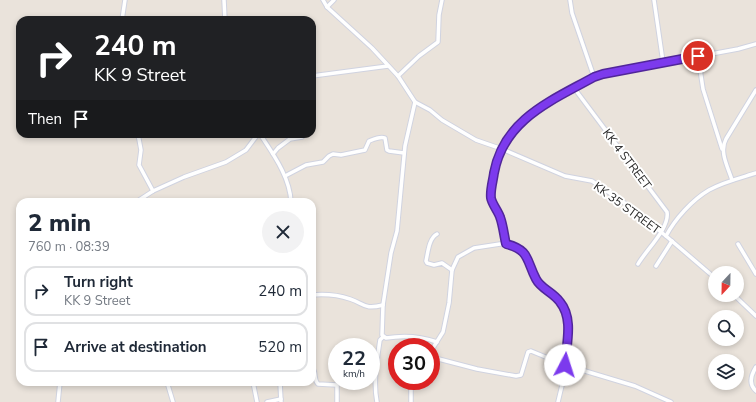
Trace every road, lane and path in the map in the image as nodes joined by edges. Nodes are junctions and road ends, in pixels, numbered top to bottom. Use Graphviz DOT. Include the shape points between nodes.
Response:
graph roads {
  1 [pos="125,0"];
  2 [pos="224,0"];
  3 [pos="323,0"];
  4 [pos="334,0"];
  5 [pos="442,0"];
  6 [pos="570,0"];
  7 [pos="654,0"];
  8 [pos="327,8"];
  9 [pos="123,16"];
  10 [pos="224,16"];
  11 [pos="756,44"];
  12 [pos="698,56"];
  13 [pos="663,62"];
  14 [pos="388,66"];
  15 [pos="316,75"];
  16 [pos="398,76"];
  17 [pos="594,77"];
  18 [pos="574,88"];
  19 [pos="756,90"];
  20 [pos="415,102"];
  21 [pos="139,138"];
  22 [pos="256,138"];
  23 [pos="262,138"];
  24 [pos="296,138"];
  25 [pos="502,149"];
  26 [pos="723,150"];
  27 [pos="404,153"];
  28 [pos="273,154"];
  29 [pos="756,173"];
  30 [pos="285,176"];
  31 [pos="732,180"];
  32 [pos="153,191"];
  33 [pos="142,198"];
  34 [pos="291,198"];
  35 [pos="661,232"];
  36 [pos="437,234"];
  37 [pos="666,236"];
  38 [pos="672,242"];
  39 [pos="506,244"];
  40 [pos="738,244"];
  41 [pos="638,264"];
  42 [pos="656,266"];
  43 [pos="452,270"];
  44 [pos="708,272"];
  45 [pos="756,274"];
  46 [pos="316,295"];
  47 [pos="741,302"];
  48 [pos="382,305"];
  49 [pos="756,316"];
  50 [pos="383,337"];
  51 [pos="419,338"];
  52 [pos="439,338"];
  53 [pos="440,359"];
  54 [pos="565,365"];
  55 [pos="756,367"];
  56 [pos="316,380"];
  57 [pos="60,386"];
  58 [pos="169,386"];
  59 [pos="254,386"];
  60 [pos="280,386"];
  61 [pos="411,390"];
  62 [pos="756,391"];
  63 [pos="281,401"];
  64 [pos="58,402"];
  65 [pos="173,402"];
  66 [pos="257,402"];
  67 [pos="267,402"];
  68 [pos="337,402"];
  69 [pos="377,402"];
  70 [pos="411,402"];
  71 [pos="558,402"];
  72 [pos="671,402"];
  1 -- 9 [label="street"];
  2 -- 10 [label="street"];
  3 -- 8 [label="street, KK 35 STREET"];
  4 -- 8 [label="street"];
  5 -- 16 [label="street" via="438,42"];
  6 -- 17 [label="street"];
  7 -- 13 [label="street"];
  8 -- 14 [label="street, KK 35 STREET" via="372,48"];
  11 -- 12 [label="street"];
  12 -- 13 [label="street"];
  12 -- 26 [label="street" via="703,89"];
  13 -- 17 [label="street"];
  14 -- 15 [label="street"];
  14 -- 16 [label="street, KK 35 STREET"];
  16 -- 20 [label="street, KK 35 STREET"];
  17 -- 18 [label="street"];
  18 -- 25 [label="street" via="531,113 520,123"];
  18 -- 35 [label="street, KK 4 STREET" via="665,209 667,217"];
  19 -- 26 [label="street" via="726,139"];
  20 -- 25 [label="street, KK 35 STREET" via="476,140"];
  20 -- 27 [label="street"];
  21 -- 32 [label="street" via="141,150 139,165"];
  22 -- 32 [label="street" via="246,150 226,162"];
  23 -- 28 [label="street"];
  24 -- 28 [label="street" via="290,139"];
  25 -- 35 [label="street, KK 35 STREET" via="565,176 592,182 626,204"];
  25 -- 39 [label="street" via="495,170 491,198 501,218"];
  26 -- 31 [label="street"];
  27 -- 30 [label="street" via="387,150 385,138 375,138 369,140 365,150 333,154 323,162 306,165"];
  27 -- 48 [label="street" via="397,231"];
  28 -- 30 [label="street"];
  29 -- 31 [label="street"];
  30 -- 34 [label="street"];
  31 -- 37 [label="street" via="705,193 679,216"];
  32 -- 33 [label="street"];
  35 -- 37 [label="street, KK 35 STREET"];
  35 -- 41 [label="street"];
  36 -- 43 [label="street" via="433,237 426,261 434,265 442,262"];
  37 -- 38 [label="street, KK 35 STREET"];
  38 -- 42 [label="street"];
  38 -- 44 [label="street, KK 35 STREET"];
  39 -- 43 [label="street" via="474,248 458,257"];
  39 -- 54 [label="street" via="517,246 524,252 536,279 544,290 560,302 565,312 568,327"];
  40 -- 45 [label="street"];
  43 -- 52 [label="street" via="446,316"];
  46 -- 48 [label="street" via="351,299 370,308"];
  47 -- 49 [label="street"];
  48 -- 50 [label="street"];
  50 -- 51 [label="street"];
  50 -- 69 [label="street" via="380,340 377,367"];
  53 -- 54 [label="street" via="516,376 521,375 529,351"];
  54 -- 71 [label="street"];
  54 -- 72 [label="street" via="612,380 620,380"];
  55 -- 62 [label="street" via="751,378"];
  56 -- 68 [label="street" via="318,384 337,385"];
  57 -- 64 [label="street"];
  58 -- 65 [label="street"];
  59 -- 66 [label="street"];
  60 -- 63 [label="street"];
  61 -- 70 [label="street"];
  63 -- 67 [label="street"];
}
